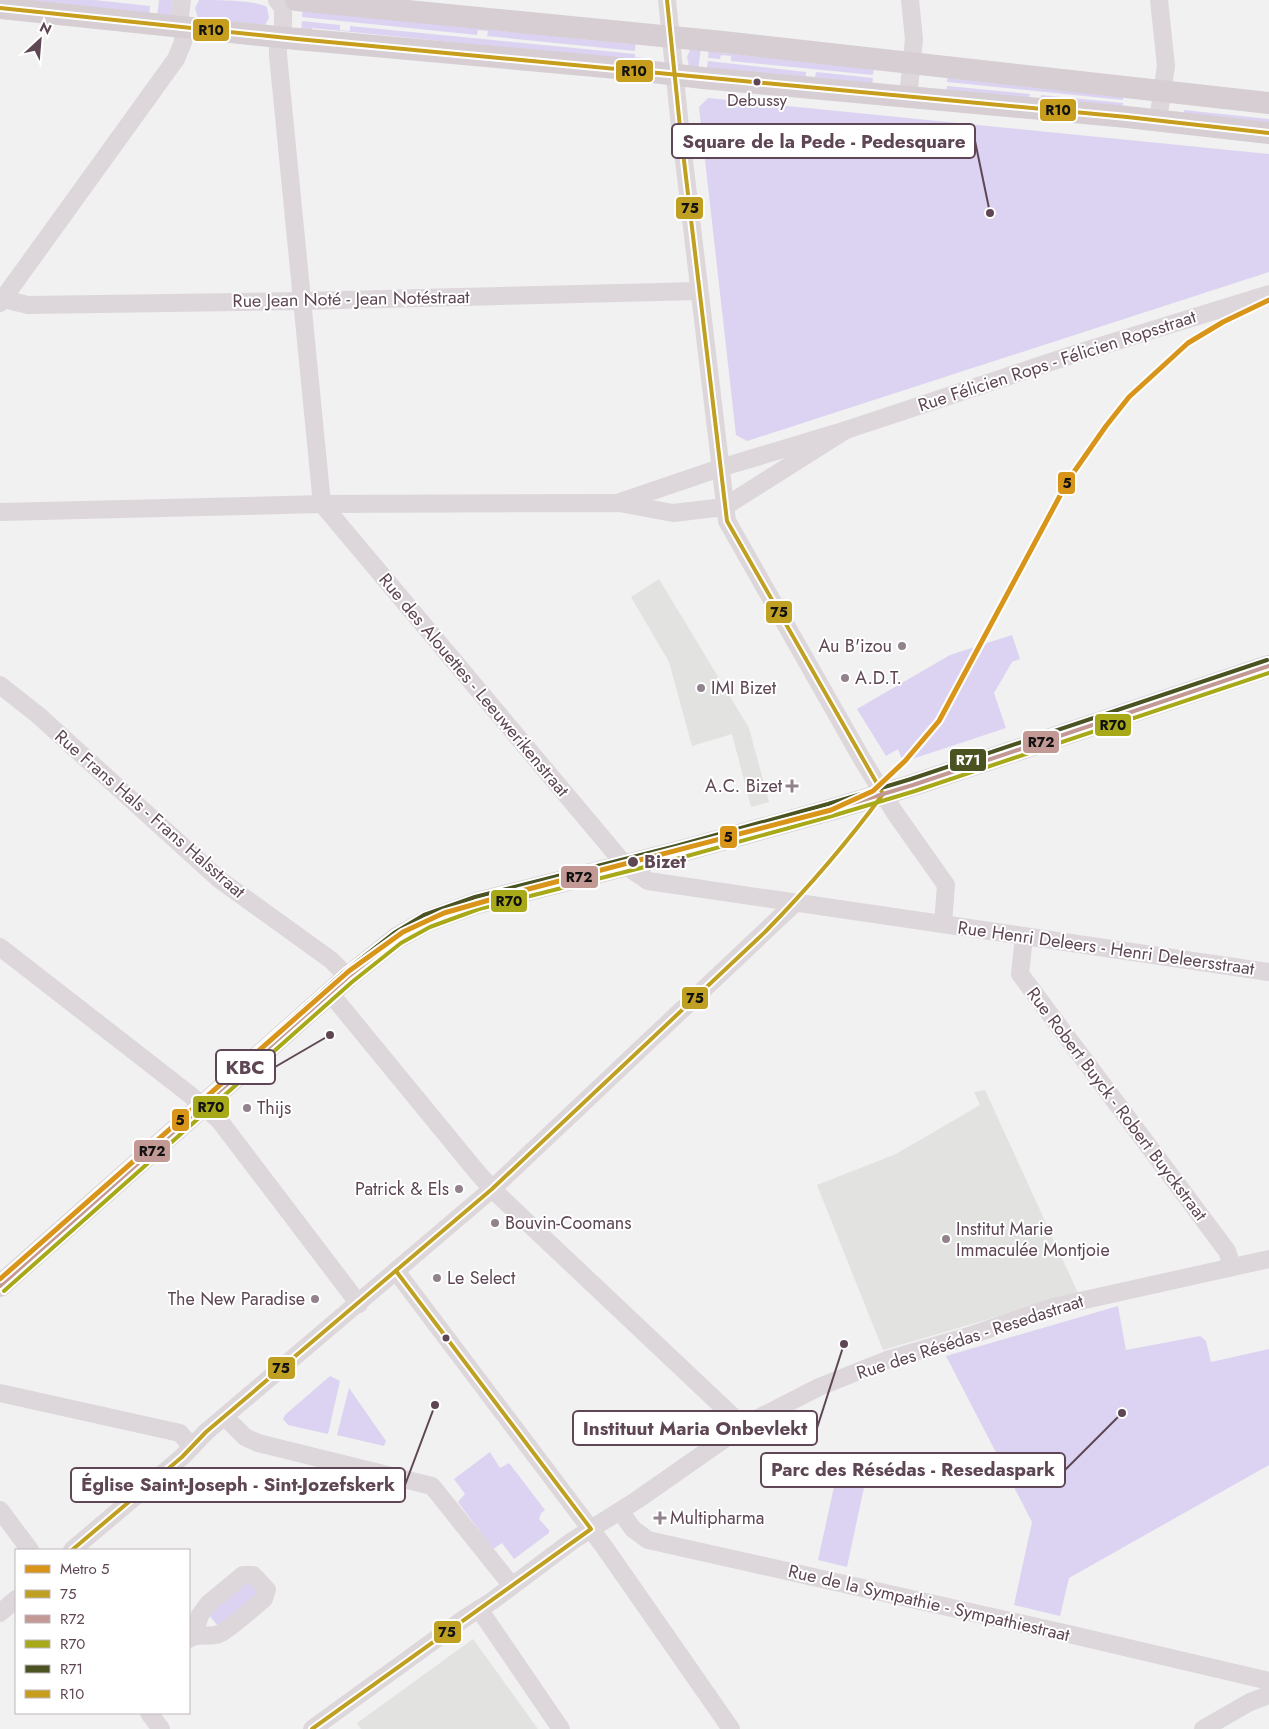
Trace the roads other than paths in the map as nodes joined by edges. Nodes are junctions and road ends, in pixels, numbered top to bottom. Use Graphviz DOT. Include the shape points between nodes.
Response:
graph roads {
  1 [pos="182,0"];
  2 [pos="277,0"];
  3 [pos="296,0"];
  4 [pos="667,0"];
  5 [pos="910,0"];
  6 [pos="1159,0"];
  7 [pos="0,8"];
  8 [pos="183,26"];
  9 [pos="278,37"];
  10 [pos="671,38"];
  11 [pos="912,62"];
  12 [pos="675,75"];
  13 [pos="1162,91"];
  14 [pos="908,98"];
  15 [pos="1269,102"];
  16 [pos="1158,120"];
  17 [pos="1269,133"];
  18 [pos="699,291"];
  19 [pos="1269,294"];
  20 [pos="1,299"];
  21 [pos="302,301"];
  22 [pos="846,430"];
  23 [pos="720,468"];
  24 [pos="619,503"];
  25 [pos="322,504"];
  26 [pos="724,507"];
  27 [pos="0,512"];
  28 [pos="1269,666"];
  29 [pos="0,685"];
  30 [pos="883,794"];
  31 [pos="626,866"];
  32 [pos="795,903"];
  33 [pos="943,924"];
  34 [pos="1024,937"];
  35 [pos="0,947"];
  36 [pos="1269,972"];
  37 [pos="348,977"];
  38 [pos="330,993"];
  39 [pos="203,1106"];
  40 [pos="492,1189"];
  41 [pos="1269,1259"];
  42 [pos="1232,1266"];
  43 [pos="396,1271"];
  44 [pos="0,1286"];
  45 [pos="359,1304"];
  46 [pos="0,1393"];
  47 [pos="225,1417"];
  48 [pos="743,1426"];
  49 [pos="192,1447"];
  50 [pos="0,1510"];
  51 [pos="620,1511"];
  52 [pos="591,1529"];
  53 [pos="29,1549"];
  54 [pos="73,1549"];
  55 [pos="512,1586"];
  56 [pos="15,1600"];
  57 [pos="479,1609"];
  58 [pos="0,1613"];
  59 [pos="1249,1677"];
  60 [pos="1269,1681"];
  61 [pos="1269,1695"];
  62 [pos="1250,1702"];
  63 [pos="150,1714"];
  64 [pos="331,1723"];
  65 [pos="161,1729"];
  66 [pos="312,1729"];
  67 [pos="561,1729"];
  68 [pos="732,1729"];
  69 [pos="1203,1729"];
  1 -- 8 [label="street" via="180,16"];
  2 -- 9 [label="street" via="283,8 283,26"];
  3 -- 10 [label="main road"];
  4 -- 10 [label="street"];
  5 -- 11 [label="street" via="914,39"];
  6 -- 13 [label="street" via="1166,66"];
  7 -- 8 [label="main road"];
  8 -- 9 [label="main road"];
  8 -- 20 [label="street" via="183,42 176,59"];
  9 -- 12 [label="main road"];
  9 -- 21 [label="street"];
  10 -- 11 [label="main road"];
  10 -- 12 [label="street"];
  11 -- 13 [label="main road"];
  11 -- 14 [label="street"];
  12 -- 14 [label="main road"];
  12 -- 18 [label="street"];
  13 -- 15 [label="main road"];
  13 -- 16 [label="street"];
  14 -- 16 [label="main road"];
  16 -- 17 [label="main road"];
  18 -- 21 [label="street, Rue Jean Noté - Jean Notéstraat"];
  18 -- 23 [label="street"];
  19 -- 22 [label="street, Rue Félicien Rops - Félicien Ropsstraat"];
  20 -- 21 [label="street, Rue Jean Noté - Jean Notéstraat" via="28,305"];
  21 -- 25 [label="street"];
  22 -- 23 [label="street, Rue Félicien Rops - Félicien Ropsstraat"];
  22 -- 26 [label="street, Rue Félicien Rops - Félicien Ropsstraat"];
  23 -- 24 [label="street, Rue Félicien Rops - Félicien Ropsstraat"];
  23 -- 26 [label="street"];
  24 -- 25 [label="street"];
  24 -- 26 [label="street" via="673,513"];
  25 -- 27 [label="street"];
  25 -- 31 [label="street, Rue des Alouettes - Leeuwerikenstraat"];
  26 -- 30 [label="street" via="727,521"];
  28 -- 30 [label="main road"];
  29 -- 37 [label="street, Rue Frans Hals - Frans Halsstraat" via="38,715 220,880 332,960"];
  30 -- 31 [label="main road"];
  30 -- 33 [label="street" via="946,885"];
  31 -- 32 [label="street, Rue des Alouettes - Leeuwerikenstraat" via="648,881"];
  31 -- 37 [label="main road" via="477,903 427,921 397,938"];
  32 -- 33 [label="street, Rue Henri Deleers - Henri Deleersstraat"];
  32 -- 40 [label="street"];
  33 -- 34 [label="street, Rue Henri Deleers - Henri Deleersstraat"];
  34 -- 36 [label="street, Rue Henri Deleers - Henri Deleersstraat"];
  34 -- 42 [label="street, Rue Robert Buyck - Robert Buyckstraat" via="1020,974 1227,1251"];
  35 -- 39 [label="street"];
  37 -- 38 [label="main road"];
  38 -- 39 [label="main road"];
  38 -- 40 [label="street"];
  39 -- 44 [label="main road"];
  39 -- 45 [label="street" via="219,1120"];
  40 -- 43 [label="street"];
  40 -- 48 [label="street"];
  41 -- 42 [label="street, Rue des Résédas - Resedastraat"];
  42 -- 48 [label="street, Rue des Résédas - Resedastraat" via="1053,1307 887,1360 819,1387"];
  43 -- 45 [label="street"];
  43 -- 52 [label="street"];
  45 -- 47 [label="street"];
  46 -- 49 [label="street" via="180,1433"];
  47 -- 49 [label="street"];
  47 -- 55 [label="street" via="245,1437 258,1443 432,1486"];
  48 -- 51 [label="street, Rue des Résédas - Resedastraat"];
  49 -- 54 [label="street"];
  50 -- 53 [label="street"];
  51 -- 52 [label="street, Rue des Résédas - Resedastraat"];
  51 -- 59 [label="street, Rue de la Sympathie - Sympathiestraat" via="633,1530 648,1540"];
  52 -- 55 [label="street, Rue des Résédas - Resedastraat"];
  52 -- 68 [label="street"];
  55 -- 57 [label="street, Rue des Résédas - Resedastraat"];
  56 -- 58 [label="street"];
  57 -- 64 [label="street, Rue des Résédas - Resedastraat"];
  57 -- 67 [label="street"];
  59 -- 60 [label="street, Rue de la Sympathie - Sympathiestraat"];
  59 -- 62 [label="street"];
  61 -- 62 [label="street"];
  62 -- 69 [label="street"];
  63 -- 65 [label="street"];
  64 -- 66 [label="street, Rue des Résédas - Resedastraat"];
}
